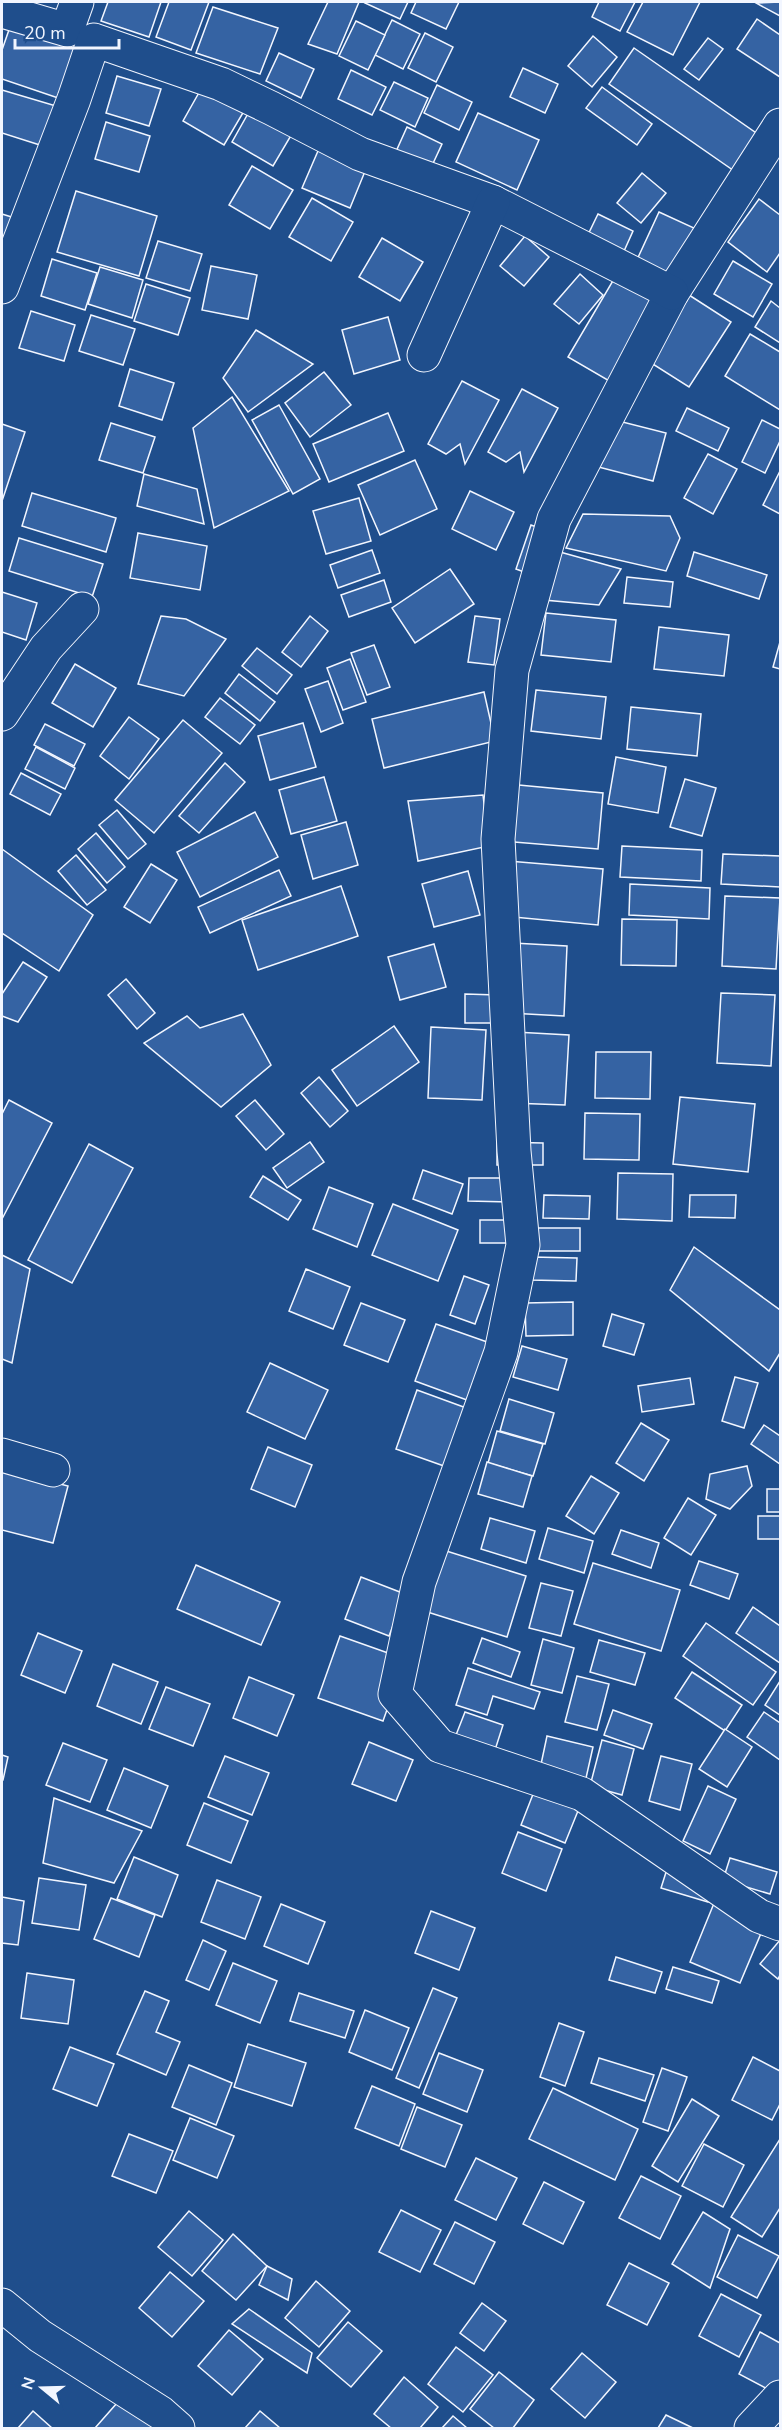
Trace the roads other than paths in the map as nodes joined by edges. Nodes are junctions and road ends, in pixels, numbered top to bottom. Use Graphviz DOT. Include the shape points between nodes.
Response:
graph roads {
  1 [pos="2,10"];
  2 [pos="79,24"];
  3 [pos="780,125"];
  4 [pos="493,202"];
  5 [pos="2,287"];
  6 [pos="672,293"];
  7 [pos="424,355"];
  8 [pos="82,609"];
  9 [pos="2,714"];
  10 [pos="2,1455"];
  11 [pos="53,1470"];
  12 [pos="780,1924"];
  13 [pos="2,2305"];
  14 [pos="780,2397"];
  15 [pos="178,2428"];
  16 [pos="751,2428"];
  1 -- 2 [label="street"];
  2 -- 4 [label="street" via="220,84 360,154"];
  2 -- 5 [label="street" via="74,99"];
  3 -- 6 [label="street"];
  4 -- 6 [label="street"];
  4 -- 7 [label="street"];
  6 -- 12 [label="street" via="554,519 512,670 498,839 513,1151 523,1245 501,1352 419,1582 395,1694 440,1746 582,1794 759,1916"];
  8 -- 9 [label="street" via="46,648"];
  10 -- 11 [label="street"];
  13 -- 15 [label="street" via="40,2336"];
  14 -- 16 [label="street"];
}
